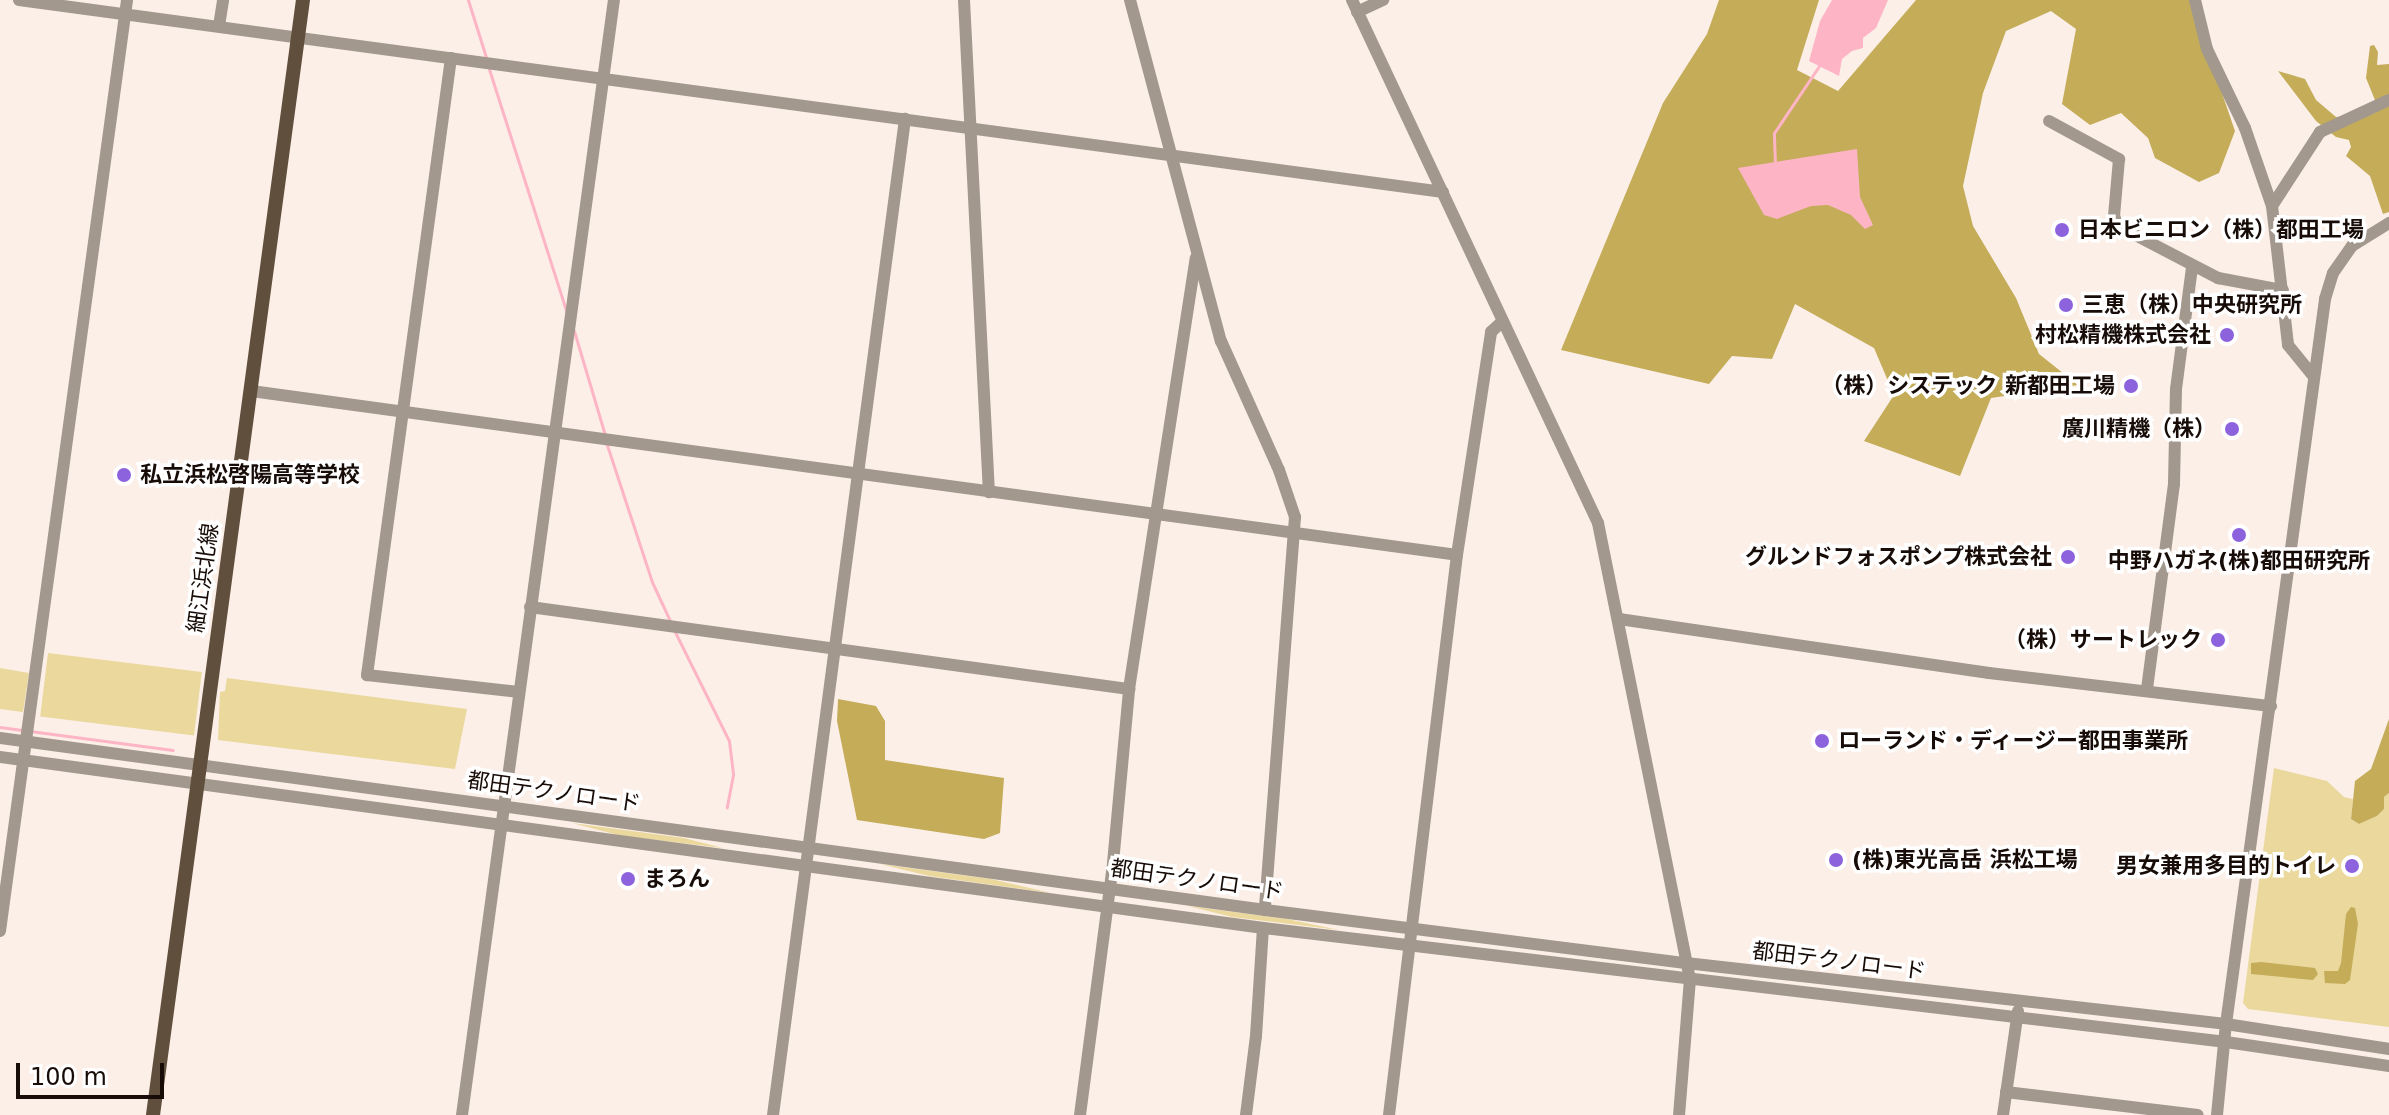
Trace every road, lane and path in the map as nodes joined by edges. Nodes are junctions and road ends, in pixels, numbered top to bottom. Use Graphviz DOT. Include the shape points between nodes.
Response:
graph roads {
  1 [pos="19,0"];
  2 [pos="127,0"];
  3 [pos="223,0"];
  4 [pos="303,0"];
  5 [pos="614,0"];
  6 [pos="964,0"];
  7 [pos="1130,0"];
  8 [pos="1383,0"];
  9 [pos="2195,0"];
  10 [pos="1354,6"];
  11 [pos="125,14"];
  12 [pos="219,26"];
  13 [pos="298,38"];
  14 [pos="451,58"];
  15 [pos="604,77"];
  16 [pos="2389,100"];
  17 [pos="905,119"];
  18 [pos="2049,121"];
  19 [pos="970,127"];
  20 [pos="1173,155"];
  21 [pos="1443,192"];
  22 [pos="2272,206"];
  23 [pos="2389,223"];
  24 [pos="1197,252"];
  25 [pos="2192,267"];
  26 [pos="2283,290"];
  27 [pos="1503,321"];
  28 [pos="2314,377"];
  29 [pos="251,391"];
  30 [pos="404,411"];
  31 [pos="554,432"];
  32 [pos="858,475"];
  33 [pos="989,492"];
  34 [pos="1156,514"];
  35 [pos="1294,532"];
  36 [pos="1457,555"];
  37 [pos="530,607"];
  38 [pos="1619,619"];
  39 [pos="834,649"];
  40 [pos="1129,689"];
  41 [pos="2147,689"];
  42 [pos="519,692"];
  43 [pos="2271,706"];
  44 [pos="0,738"];
  45 [pos="28,742"];
  46 [pos="0,757"];
  47 [pos="24,760"];
  48 [pos="200,766"];
  49 [pos="197,785"];
  50 [pos="503,805"];
  51 [pos="501,824"];
  52 [pos="808,847"];
  53 [pos="806,863"];
  54 [pos="1110,888"];
  55 [pos="1108,905"];
  56 [pos="1265,910"];
  57 [pos="1263,928"];
  58 [pos="1414,928"];
  59 [pos="0,931"];
  60 [pos="1412,943"];
  61 [pos="1686,963"];
  62 [pos="1690,979"];
  63 [pos="2019,1002"];
  64 [pos="2017,1018"];
  65 [pos="2226,1024"];
  66 [pos="2226,1042"];
  67 [pos="2389,1049"];
  68 [pos="2389,1066"];
  69 [pos="2006,1092"];
  70 [pos="2076,1100"];
  71 [pos="2140,1111"];
  72 [pos="153,1115"];
  73 [pos="462,1115"];
  74 [pos="773,1115"];
  75 [pos="1080,1115"];
  76 [pos="1246,1115"];
  77 [pos="1389,1115"];
  78 [pos="1679,1115"];
  79 [pos="2003,1115"];
  80 [pos="2074,1115"];
  81 [pos="2198,1115"];
  82 [pos="2217,1115"];
  1 -- 11 [label="street"];
  2 -- 11 [label="street"];
  3 -- 12 [label="street"];
  4 -- 13 [label="main road, 細江浜北線"];
  5 -- 15 [label="street"];
  6 -- 19 [label="street"];
  7 -- 20 [label="street"];
  8 -- 10 [label="street"];
  9 -- 22 [label="street" via="2207,49 2245,128"];
  10 -- 21 [label="street"];
  11 -- 12 [label="street"];
  11 -- 45 [label="street"];
  12 -- 13 [label="street"];
  13 -- 14 [label="street"];
  13 -- 29 [label="main road, 細江浜北線"];
  14 -- 15 [label="street"];
  14 -- 30 [label="street"];
  15 -- 17 [label="street"];
  15 -- 31 [label="street"];
  16 -- 22 [label="street" via="2320,132"];
  17 -- 19 [label="street"];
  17 -- 32 [label="street"];
  18 -- 25 [label="street" via="2119,159 2115,224"];
  19 -- 20 [label="street"];
  19 -- 33 [label="street"];
  20 -- 21 [label="street"];
  20 -- 24 [label="street"];
  21 -- 27 [label="street"];
  22 -- 26 [label="street"];
  23 -- 28 [label="street" via="2352,246 2333,273"];
  24 -- 34 [label="street"];
  24 -- 35 [label="street" via="1221,341 1291,501"];
  25 -- 26 [label="street" via="2230,281"];
  25 -- 41 [label="street" via="2176,389 2174,484"];
  26 -- 28 [label="street" via="2288,345"];
  27 -- 36 [label="street" via="1491,332"];
  27 -- 38 [label="street" via="1598,523"];
  28 -- 43 [label="street"];
  29 -- 30 [label="street"];
  29 -- 48 [label="main road, 細江浜北線"];
  30 -- 31 [label="street"];
  30 -- 42 [label="street" via="367,675"];
  31 -- 32 [label="street"];
  31 -- 37 [label="street"];
  32 -- 33 [label="street"];
  32 -- 39 [label="street"];
  33 -- 34 [label="street"];
  34 -- 35 [label="street"];
  34 -- 40 [label="street"];
  35 -- 36 [label="street"];
  35 -- 56 [label="street"];
  36 -- 58 [label="street"];
  37 -- 39 [label="street"];
  37 -- 42 [label="street"];
  38 -- 41 [label="street" via="1989,673"];
  38 -- 61 [label="street"];
  39 -- 40 [label="street"];
  39 -- 52 [label="street"];
  40 -- 54 [label="street"];
  41 -- 43 [label="street"];
  42 -- 50 [label="street"];
  43 -- 65 [label="street"];
  44 -- 45 [label="street, 都田テクノロード"];
  45 -- 47 [label="street"];
  45 -- 48 [label="street, 都田テクノロード"];
  46 -- 47 [label="street, 都田テクノロード"];
  47 -- 49 [label="street, 都田テクノロード"];
  47 -- 59 [label="street"];
  48 -- 49 [label="main road, 細江浜北線"];
  48 -- 50 [label="street, 都田テクノロード"];
  49 -- 51 [label="street, 都田テクノロード"];
  49 -- 72 [label="main road, 細江浜北線"];
  50 -- 51 [label="street"];
  50 -- 52 [label="street, 都田テクノロード"];
  51 -- 53 [label="street, 都田テクノロード"];
  51 -- 73 [label="street"];
  52 -- 53 [label="street"];
  52 -- 54 [label="street, 都田テクノロード"];
  53 -- 55 [label="street, 都田テクノロード"];
  53 -- 74 [label="street"];
  54 -- 55 [label="street"];
  54 -- 56 [label="street, 都田テクノロード"];
  55 -- 57 [label="street, 都田テクノロード"];
  55 -- 75 [label="street"];
  56 -- 58 [label="street, 都田テクノロード"];
  57 -- 60 [label="street, 都田テクノロード"];
  57 -- 76 [label="street"];
  58 -- 60 [label="street"];
  58 -- 61 [label="street, 都田テクノロード"];
  60 -- 62 [label="street, 都田テクノロード"];
  60 -- 77 [label="street"];
  61 -- 62 [label="street"];
  61 -- 63 [label="street, 都田テクノロード"];
  62 -- 64 [label="street, 都田テクノロード"];
  62 -- 78 [label="street"];
  63 -- 64 [label="street"];
  63 -- 65 [label="street, 都田テクノロード"];
  64 -- 66 [label="street, 都田テクノロード"];
  64 -- 69 [label="street"];
  65 -- 66 [label="street"];
  65 -- 67 [label="street, 都田テクノロード"];
  66 -- 68 [label="street, 都田テクノロード"];
  66 -- 82 [label="street"];
  69 -- 70 [label="street"];
  69 -- 79 [label="street"];
  70 -- 71 [label="street"];
  70 -- 80 [label="street"];
  71 -- 81 [label="street"];
}
